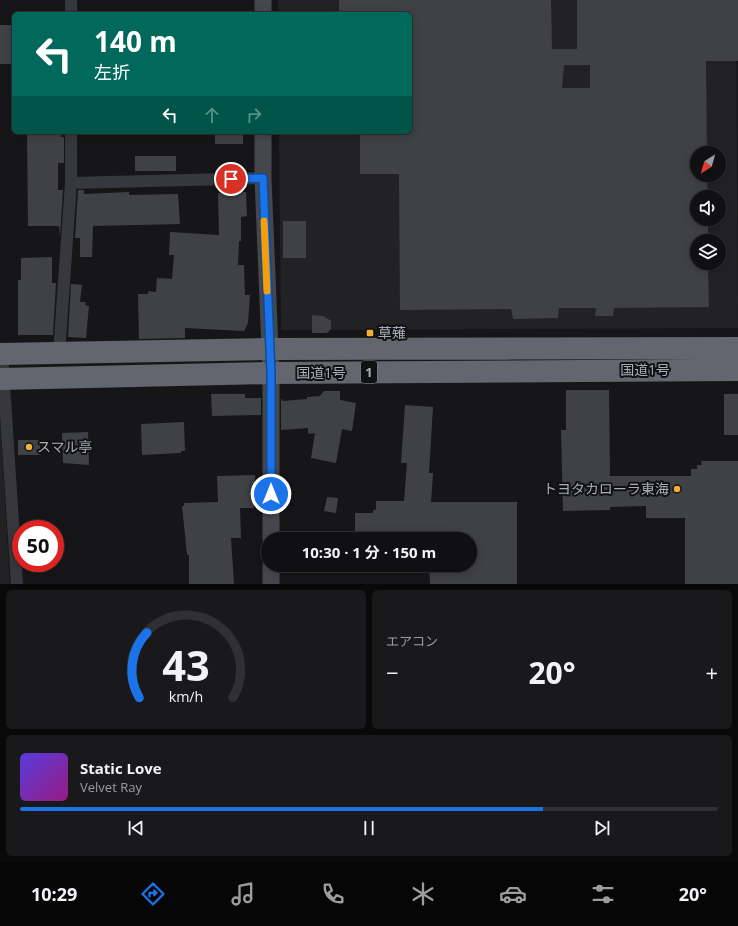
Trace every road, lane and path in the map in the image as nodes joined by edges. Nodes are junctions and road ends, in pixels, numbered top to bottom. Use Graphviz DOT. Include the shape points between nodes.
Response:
graph roads {
  1 [pos="71,0"];
  2 [pos="263,0"];
  3 [pos="71,12"];
  4 [pos="263,12"];
  5 [pos="71,134"];
  6 [pos="263,134"];
  7 [pos="263,178"];
  8 [pos="72,183"];
  9 [pos="738,348"];
  10 [pos="269,349"];
  11 [pos="59,353"];
  12 [pos="1,354"];
  13 [pos="738,370"];
  14 [pos="271,373"];
  15 [pos="2,379"];
  16 [pos="271,532"];
  17 [pos="271,572"];
  18 [pos="17,584"];
  19 [pos="271,584"];
  1 -- 3 [label="street"];
  2 -- 4 [label="main road"];
  5 -- 8 [label="street"];
  6 -- 7 [label="main road"];
  7 -- 8 [label="street"];
  7 -- 10 [label="main road"];
  8 -- 11 [label="street"];
  9 -- 10 [label="highway, 国道1号 / 1"];
  10 -- 11 [label="highway, 国道1号 / 1"];
  10 -- 14 [label="main road"];
  11 -- 12 [label="highway, 国道1号 / 1"];
  12 -- 15 [label="street"];
  13 -- 14 [label="highway, 国道1号 / 1"];
  14 -- 15 [label="highway, 国道1号 / 1"];
  14 -- 16 [label="main road"];
  15 -- 18 [label="street"];
  17 -- 19 [label="main road"];
}
